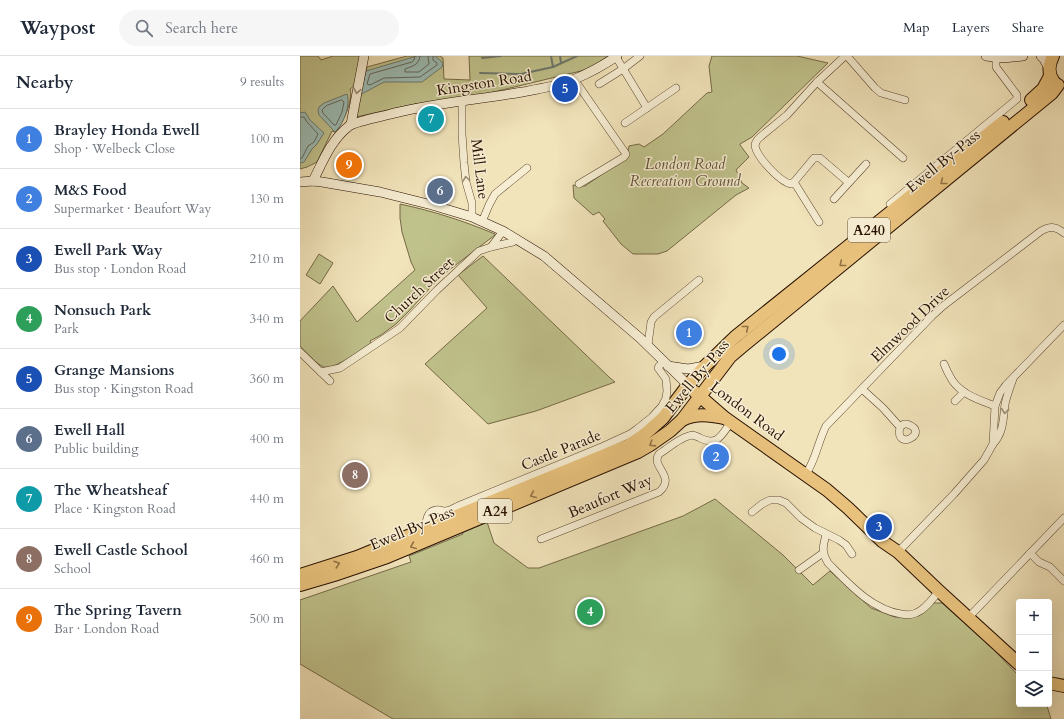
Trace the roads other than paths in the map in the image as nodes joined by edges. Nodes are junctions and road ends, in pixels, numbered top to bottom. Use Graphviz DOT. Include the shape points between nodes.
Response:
graph roads {
  1 [pos="364,56"];
  2 [pos="640,56"];
  3 [pos="846,56"];
  4 [pos="986,56"];
  5 [pos="1022,56"];
  6 [pos="1041,56"];
  7 [pos="1053,56"];
  8 [pos="616,57"];
  9 [pos="996,58"];
  10 [pos="623,69"];
  11 [pos="1049,72"];
  12 [pos="574,80"];
  13 [pos="817,82"];
  14 [pos="599,84"];
  15 [pos="1061,84"];
  16 [pos="676,88"];
  17 [pos="905,100"];
  18 [pos="462,101"];
  19 [pos="648,108"];
  20 [pos="625,123"];
  21 [pos="351,124"];
  22 [pos="903,158"];
  23 [pos="866,164"];
  24 [pos="527,168"];
  25 [pos="313,181"];
  26 [pos="300,182"];
  27 [pos="794,182"];
  28 [pos="848,182"];
  29 [pos="579,184"];
  30 [pos="834,199"];
  31 [pos="890,204"];
  32 [pos="472,217"];
  33 [pos="482,222"];
  34 [pos="819,222"];
  35 [pos="503,231"];
  36 [pos="1064,232"];
  37 [pos="517,239"];
  38 [pos="491,247"];
  39 [pos="699,280"];
  40 [pos="1064,325"];
  41 [pos="648,345"];
  42 [pos="300,352"];
  43 [pos="730,358"];
  44 [pos="666,364"];
  45 [pos="944,364"];
  46 [pos="705,366"];
  47 [pos="321,372"];
  48 [pos="1013,377"];
  49 [pos="330,381"];
  50 [pos="688,385"];
  51 [pos="862,389"];
  52 [pos="964,392"];
  53 [pos="700,397"];
  54 [pos="955,401"];
  55 [pos="995,406"];
  56 [pos="682,420"];
  57 [pos="728,420"];
  58 [pos="900,427"];
  59 [pos="644,435"];
  60 [pos="993,444"];
  61 [pos="604,446"];
  62 [pos="588,463"];
  63 [pos="806,474"];
  64 [pos="752,512"];
  65 [pos="1064,518"];
  66 [pos="427,528"];
  67 [pos="826,534"];
  68 [pos="541,539"];
  69 [pos="898,552"];
  70 [pos="823,553"];
  71 [pos="852,554"];
  72 [pos="1030,554"];
  73 [pos="799,570"];
  74 [pos="300,575"];
  75 [pos="1064,580"];
  76 [pos="300,585"];
  77 [pos="938,591"];
  78 [pos="968,618"];
  79 [pos="1016,661"];
  80 [pos="1052,684"];
  81 [pos="1064,686"];
  1 -- 21 [label="main road, one-way"];
  2 -- 10 [label="street"];
  3 -- 13 [label="street"];
  3 -- 17 [label="street" via="881,93"];
  4 -- 9 [label="main road"];
  5 -- 9 [label="main road"];
  6 -- 11 [label="main road"];
  7 -- 11 [label="highway, Ewell By-Pass"];
  8 -- 10 [label="street"];
  8 -- 12 [label="main road, Kingston Road"];
  9 -- 31 [label="street" via="996,67 1017,94 1017,99"];
  10 -- 14 [label="street"];
  10 -- 19 [label="street"];
  11 -- 15 [label="highway" via="1054,82"];
  46 -- 11 [label="highway, Ewell By-Pass / A240, one-way" via="735,337 1038,94 1043,89"];
  12 -- 18 [label="main road, Kingston Road" via="537,90"];
  12 -- 29 [label="street" via="626,154"];
  13 -- 22 [label="street"];
  13 -- 27 [label="street" via="787,115 759,138 755,145 772,172 787,184"];
  15 -- 43 [label="highway, Ewell By-Pass / A240, one-way"];
  16 -- 19 [label="street"];
  18 -- 21 [label="main road, Kingston Road" via="420,107"];
  32 -- 18 [label="street, Mill Lane, one-way" via="472,203 466,182"];
  19 -- 20 [label="street"];
  21 -- 25 [label="main road" via="333,141"];
  23 -- 28 [label="street"];
  24 -- 33 [label="street" via="495,194"];
  25 -- 26 [label="main road, London Road"];
  25 -- 32 [label="main road, London Road" via="380,192"];
  27 -- 28 [label="street" via="814,158 820,158"];
  27 -- 34 [label="street"];
  28 -- 30 [label="street"];
  32 -- 33 [label="main road, London Road"];
  33 -- 35 [label="main road, London Road"];
  35 -- 37 [label="main road, London Road"];
  35 -- 38 [label="street, Church Street"];
  36 -- 51 [label="street, Elmwood Drive" via="1056,228 1041,231 944,306"];
  37 -- 38 [label="street, Church Street"];
  37 -- 41 [label="main road, London Road" via="544,256"];
  38 -- 47 [label="street, Church Street" via="479,251 400,328 340,368"];
  39 -- 41 [label="street" via="654,317"];
  40 -- 48 [label="street"];
  41 -- 44 [label="main road, London Road"];
  42 -- 47 [label="street"];
  43 -- 50 [label="highway" via="717,364 696,385"];
  43 -- 53 [label="highway, Ewell By-Pass / A240"];
  44 -- 46 [label="main road" via="688,369"];
  44 -- 50 [label="main road, London Road"];
  44 -- 61 [label="street, Castle Parade" via="658,368 667,384 666,398 662,406 630,434"];
  45 -- 52 [label="street" via="953,382"];
  46 -- 50 [label="highway, Ewell By-Pass / A240"];
  47 -- 49 [label="street"];
  48 -- 55 [label="street" via="1000,393"];
  48 -- 60 [label="street, one-way" via="1007,395 1002,428"];
  50 -- 53 [label="highway, London Road"];
  50 -- 59 [label="highway, Ewell By-Pass / A24" via="663,418"];
  51 -- 58 [label="street"];
  51 -- 63 [label="street, Elmwood Drive" via="826,426"];
  52 -- 54 [label="street"];
  52 -- 55 [label="street"];
  53 -- 56 [label="highway, Ewell By-Pass / A24"];
  53 -- 57 [label="highway, London Road"];
  53 -- 59 [label="highway" via="691,396 665,424"];
  55 -- 60 [label="street"];
  56 -- 57 [label="highway" via="698,415"];
  56 -- 76 [label="highway, Ewell By-Pass / A24, one-way" via="638,452 386,557"];
  57 -- 63 [label="highway, London Road"];
  57 -- 68 [label="street, Beaufort Way" via="721,436 715,441 707,442 695,435 689,435 659,454 658,461 666,480 666,484 659,492"];
  59 -- 62 [label="highway, Ewell By-Pass / A24" via="629,445"];
  60 -- 69 [label="street" via="984,460"];
  61 -- 62 [label="street"];
  61 -- 66 [label="street, Castle Parade" via="446,511 434,510 426,520"];
  62 -- 66 [label="highway, Ewell By-Pass / A24"];
  63 -- 69 [label="highway, London Road"];
  64 -- 67 [label="street" via="770,500 778,500 786,503 801,518"];
  65 -- 72 [label="street"];
  74 -- 66 [label="highway, Ewell By-Pass / A24, one-way" via="358,557"];
  67 -- 70 [label="street"];
  67 -- 71 [label="street" via="846,545"];
  69 -- 77 [label="highway, London Road"];
  70 -- 73 [label="street"];
  70 -- 77 [label="street" via="828,563 867,599 892,613 916,613 925,607"];
  72 -- 75 [label="street"];
  72 -- 78 [label="street"];
  77 -- 78 [label="highway, London Road"];
  78 -- 79 [label="highway, London Road"];
  80 -- 81 [label="highway"];
}
